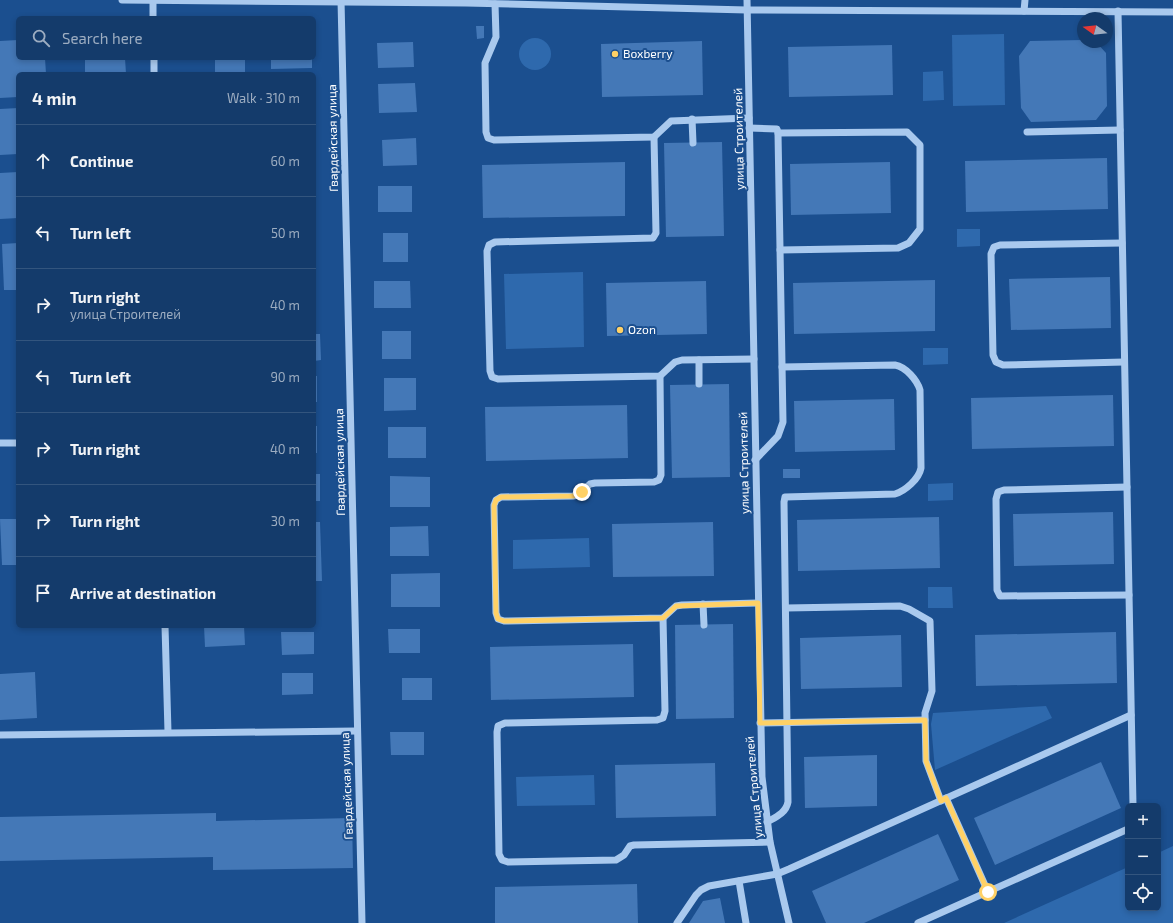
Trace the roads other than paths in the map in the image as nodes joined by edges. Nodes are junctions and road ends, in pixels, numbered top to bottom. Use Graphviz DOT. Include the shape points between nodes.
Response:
graph roads {
  1 [pos="122,0"];
  2 [pos="153,0"];
  3 [pos="747,0"];
  4 [pos="1025,0"];
  5 [pos="342,1"];
  6 [pos="495,4"];
  7 [pos="747,10"];
  8 [pos="1024,11"];
  9 [pos="1118,11"];
  10 [pos="1173,12"];
  11 [pos="153,16"];
  12 [pos="154,60"];
  13 [pos="154,72"];
  14 [pos="749,118"];
  15 [pos="692,119"];
  16 [pos="749,128"];
  17 [pos="1120,130"];
  18 [pos="1026,132"];
  19 [pos="778,133"];
  20 [pos="654,137"];
  21 [pos="693,143"];
  22 [pos="1122,243"];
  23 [pos="780,250"];
  24 [pos="754,359"];
  25 [pos="699,360"];
  26 [pos="1124,362"];
  27 [pos="782,367"];
  28 [pos="660,376"];
  29 [pos="699,384"];
  30 [pos="0,443"];
  31 [pos="16,443"];
  32 [pos="755,460"];
  33 [pos="1127,487"];
  34 [pos="1129,595"];
  35 [pos="758,603"];
  36 [pos="703,604"];
  37 [pos="786,608"];
  38 [pos="663,618"];
  39 [pos="704,624"];
  40 [pos="165,628"];
  41 [pos="1131,715"];
  42 [pos="925,720"];
  43 [pos="760,723"];
  44 [pos="787,723"];
  45 [pos="356,731"];
  46 [pos="168,732"];
  47 [pos="0,735"];
  48 [pos="944,800"];
  49 [pos="1133,803"];
  50 [pos="767,822"];
  51 [pos="1125,830"];
  52 [pos="770,842"];
  53 [pos="777,874"];
  54 [pos="739,881"];
  55 [pos="988,892"];
  56 [pos="362,923"];
  57 [pos="677,923"];
  58 [pos="746,923"];
  59 [pos="789,923"];
  60 [pos="918,923"];
  1 -- 2 [label="street"];
  2 -- 5 [label="street"];
  2 -- 11 [label="street"];
  3 -- 7 [label="street, улица Строителей"];
  4 -- 8 [label="street"];
  5 -- 6 [label="street"];
  5 -- 45 [label="street, Гвардейская улица"];
  6 -- 7 [label="street"];
  6 -- 20 [label="street" via="496,37 484,63 488,138 494,140"];
  7 -- 8 [label="street"];
  7 -- 14 [label="street, улица Строителей"];
  8 -- 9 [label="street"];
  9 -- 10 [label="street"];
  9 -- 17 [label="street"];
  12 -- 13 [label="street"];
  14 -- 15 [label="street"];
  14 -- 16 [label="street, улица Строителей"];
  15 -- 20 [label="street" via="671,121"];
  15 -- 21 [label="street"];
  16 -- 19 [label="street" via="772,127 777,129"];
  16 -- 24 [label="street, улица Строителей"];
  17 -- 18 [label="street"];
  17 -- 22 [label="street"];
  19 -- 23 [label="street"];
  19 -- 23 [label="street" via="907,132 920,145 920,229 904,247"];
  20 -- 28 [label="street" via="656,233 653,238 495,242 489,245 487,251 490,372 492,377 498,379"];
  22 -- 26 [label="street"];
  22 -- 26 [label="street" via="1000,245 994,247 991,254 993,355 996,362 1003,365"];
  23 -- 27 [label="street"];
  24 -- 25 [label="street"];
  24 -- 32 [label="street, улица Строителей"];
  25 -- 28 [label="street" via="675,362"];
  25 -- 29 [label="street"];
  26 -- 33 [label="street"];
  27 -- 32 [label="street" via="781,430"];
  27 -- 37 [label="street" via="895,365 903,368 916,381 920,390 920,468 918,476 904,490 895,494 785,497"];
  28 -- 38 [label="street" via="659,480 590,484 578,495 573,496 501,497 496,500 494,506 494,532 498,619 504,621"];
  30 -- 31 [label="street"];
  32 -- 35 [label="street, улица Строителей"];
  33 -- 34 [label="street"];
  33 -- 34 [label="street" via="1004,490 998,492 996,507 1000,596"];
  34 -- 41 [label="street"];
  35 -- 36 [label="street"];
  35 -- 43 [label="street, улица Строителей"];
  36 -- 38 [label="street" via="676,606"];
  36 -- 39 [label="street"];
  37 -- 42 [label="street" via="900,606 927,618 931,626 932,691"];
  37 -- 44 [label="street"];
  38 -- 52 [label="street" via="663,718 505,723 498,726 499,848 502,860 616,860 634,845"];
  40 -- 46 [label="street"];
  41 -- 48 [label="street"];
  41 -- 49 [label="street"];
  42 -- 44 [label="street"];
  42 -- 48 [label="street" via="926,761"];
  43 -- 44 [label="street"];
  43 -- 50 [label="street, улица Строителей"];
  44 -- 50 [label="street" via="787,808"];
  45 -- 46 [label="street"];
  45 -- 56 [label="street, Гвардейская улица"];
  46 -- 47 [label="street"];
  48 -- 53 [label="street"];
  48 -- 55 [label="street"];
  50 -- 52 [label="street, улица Строителей"];
  51 -- 55 [label="street"];
  52 -- 53 [label="street, улица Строителей"];
  53 -- 54 [label="street"];
  53 -- 59 [label="street, улица Строителей"];
  54 -- 57 [label="street" via="709,886 701,890"];
  54 -- 58 [label="street"];
  55 -- 60 [label="street"];
}
